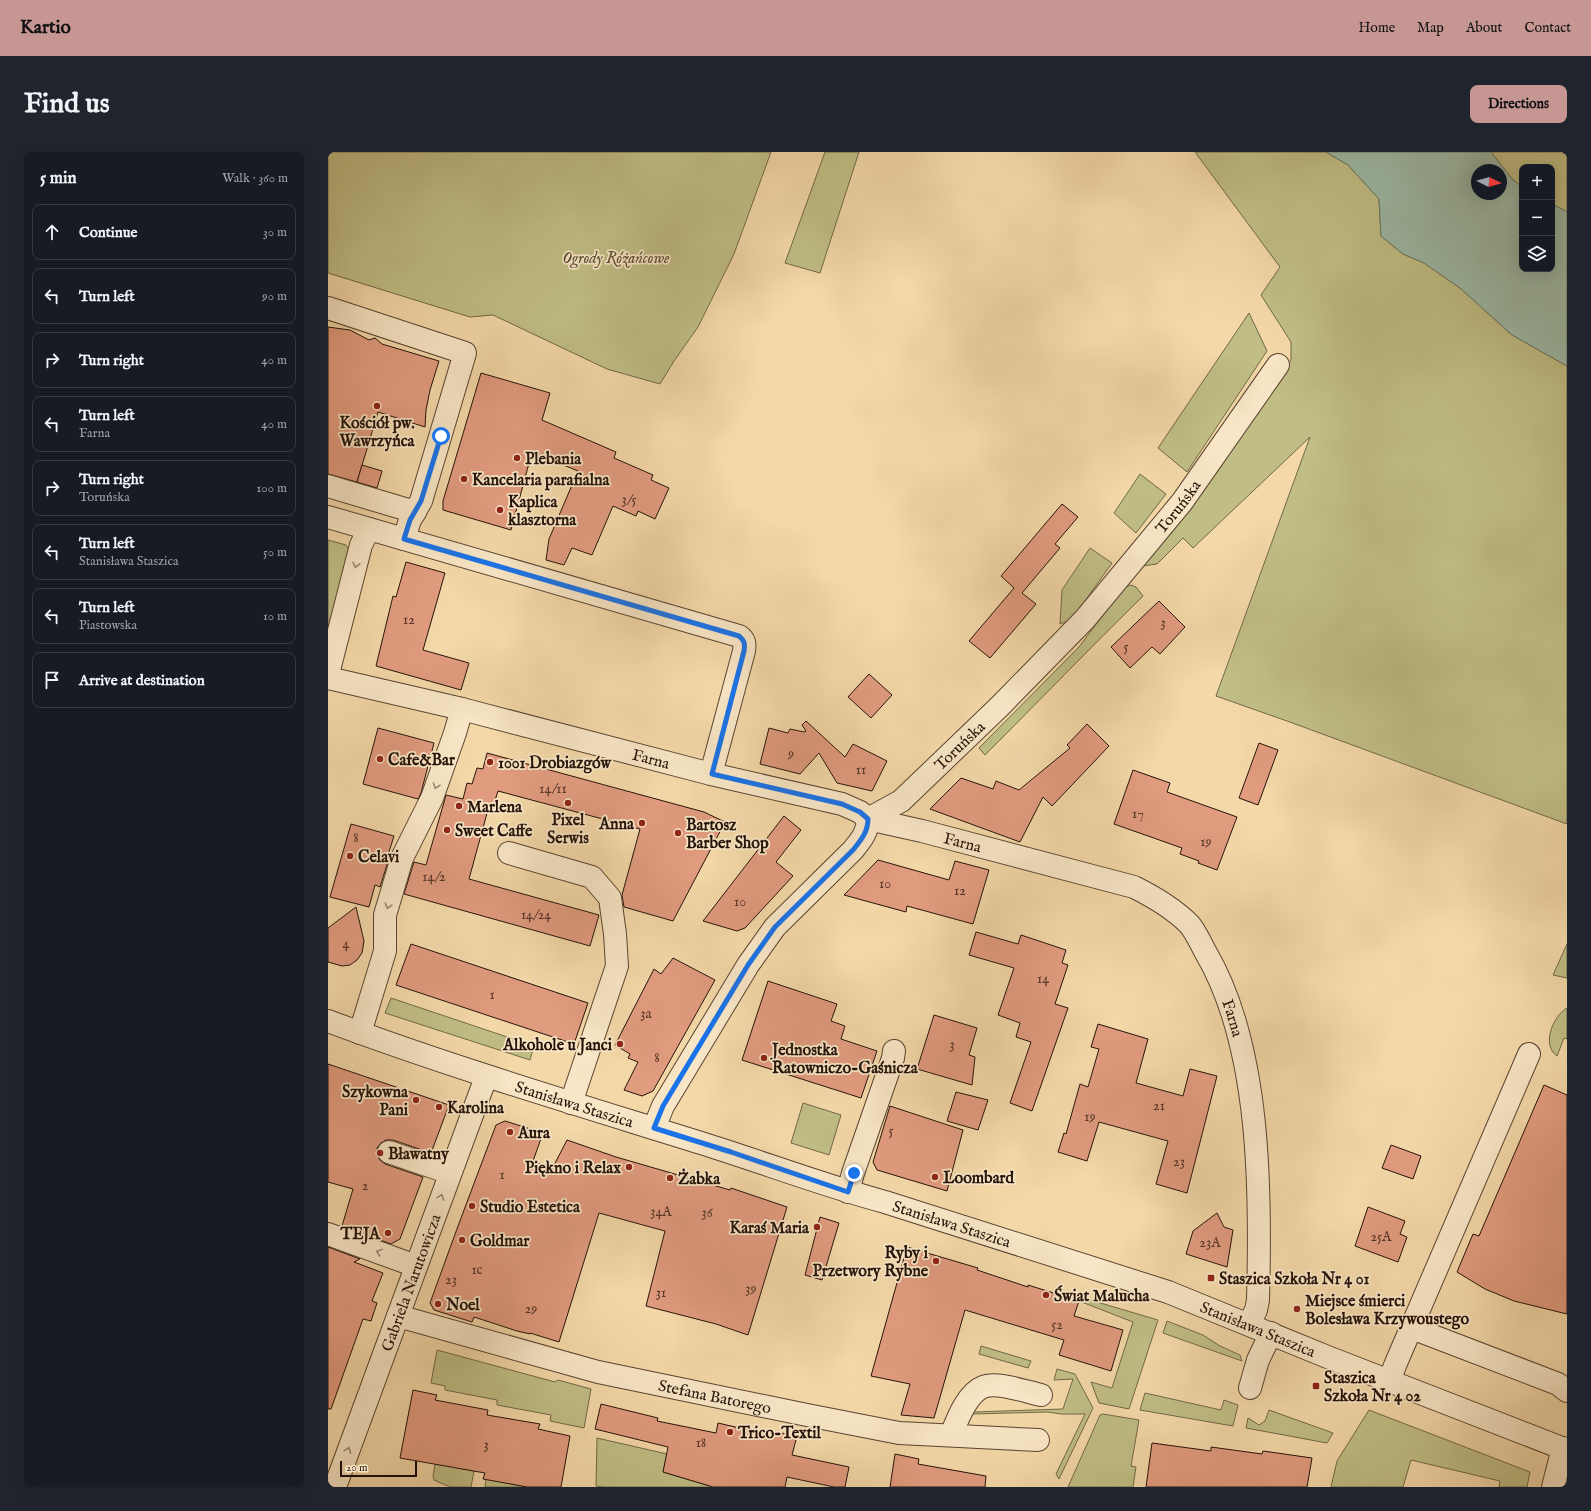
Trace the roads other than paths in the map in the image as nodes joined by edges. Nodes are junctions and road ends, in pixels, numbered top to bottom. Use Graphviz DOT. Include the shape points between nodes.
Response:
graph roads {
  1 [pos="328,308"];
  2 [pos="1278,365"];
  3 [pos="328,486"];
  4 [pos="415,512"];
  5 [pos="328,517"];
  6 [pos="369,529"];
  7 [pos="404,539"];
  8 [pos="328,674"];
  9 [pos="328,678"];
  10 [pos="462,709"];
  11 [pos="712,774"];
  12 [pos="868,819"];
  13 [pos="510,853"];
  14 [pos="328,1021"];
  15 [pos="360,1033"];
  16 [pos="894,1050"];
  17 [pos="1529,1054"];
  18 [pos="486,1077"];
  19 [pos="571,1103"];
  20 [pos="654,1128"];
  21 [pos="389,1152"];
  22 [pos="450,1173"];
  23 [pos="848,1192"];
  24 [pos="328,1234"];
  25 [pos="416,1266"];
  26 [pos="398,1316"];
  27 [pos="1249,1324"];
  28 [pos="1412,1328"];
  29 [pos="1271,1333"];
  30 [pos="1389,1381"];
  31 [pos="1250,1388"];
  32 [pos="1567,1391"];
  33 [pos="1041,1395"];
  34 [pos="951,1435"];
  35 [pos="1038,1440"];
  36 [pos="1565,1449"];
  37 [pos="335,1487"];
  38 [pos="1553,1487"];
  1 -- 4 [label="street" via="465,353 421,501"];
  2 -- 12 [label="street, Toruńska" via="1182,502 1085,619 1000,706 901,801"];
  3 -- 4 [label="street"];
  4 -- 7 [label="street"];
  5 -- 6 [label="street"];
  6 -- 7 [label="street"];
  6 -- 8 [label="street, one-way" via="361,545"];
  7 -- 11 [label="street" via="743,639 744,651"];
  9 -- 10 [label="street, Farna"];
  10 -- 11 [label="street, Farna"];
  10 -- 15 [label="street, one-way" via="432,798 402,858 385,915 385,951"];
  11 -- 12 [label="street, Farna" via="842,804 860,812"];
  12 -- 20 [label="street" via="868,827 853,850 775,927 748,965 663,1106"];
  12 -- 27 [label="street, Farna" via="1134,887 1158,900 1190,925 1214,967 1228,1001 1239,1038 1251,1100 1260,1233 1258,1300"];
  13 -- 19 [label="street" via="592,877 610,898 617,966"];
  14 -- 15 [label="street, Stanisława Staszica"];
  15 -- 18 [label="street, Stanisława Staszica"];
  16 -- 23 [label="street"];
  17 -- 28 [label="street"];
  18 -- 19 [label="street, Stanisława Staszica"];
  18 -- 22 [label="street, Gabriela Narutowicza"];
  19 -- 20 [label="street, Stanisława Staszica"];
  20 -- 23 [label="street, Stanisława Staszica"];
  21 -- 22 [label="street"];
  25 -- 22 [label="street, Gabriela Narutowicza, one-way"];
  23 -- 27 [label="street, Stanisława Staszica" via="1168,1292"];
  25 -- 24 [label="street, one-way"];
  25 -- 26 [label="street, Gabriela Narutowicza"];
  26 -- 34 [label="street, Stefana Batorego" via="598,1372 899,1433"];
  37 -- 26 [label="street, Gabriela Narutowicza, one-way"];
  27 -- 29 [label="street, Stanisława Staszica"];
  28 -- 30 [label="street"];
  28 -- 32 [label="street" via="1558,1384"];
  29 -- 30 [label="street, Stanisława Staszica"];
  29 -- 31 [label="street" via="1258,1360"];
  30 -- 36 [label="street, Stanisława Staszica"];
  33 -- 34 [label="street" via="997,1385 982,1387 961,1411"];
  34 -- 35 [label="street, Stefana Batorego"];
  36 -- 38 [label="street"];
}
